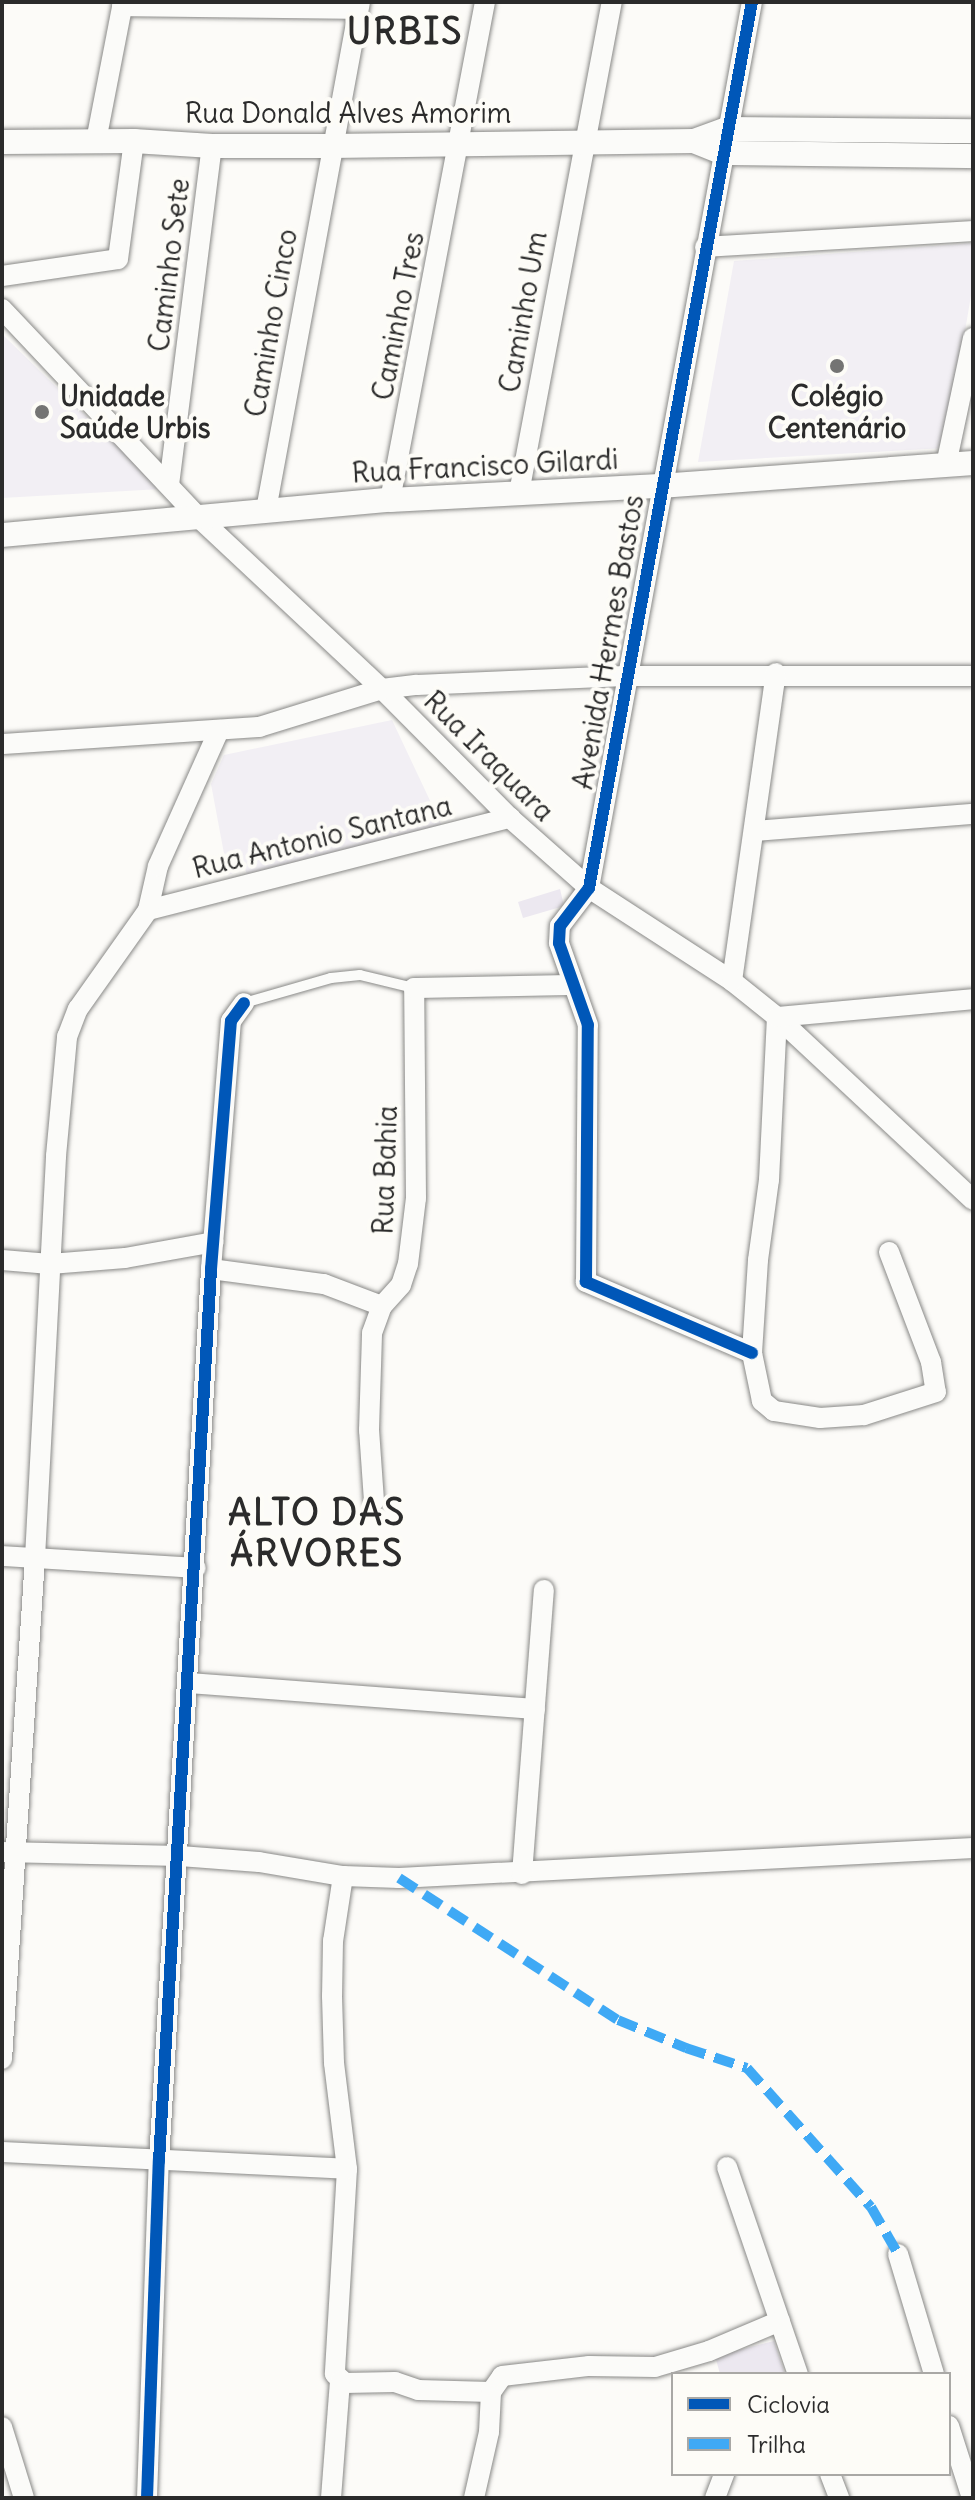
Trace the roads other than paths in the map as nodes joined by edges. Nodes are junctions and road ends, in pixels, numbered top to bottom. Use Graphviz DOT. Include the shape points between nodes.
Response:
graph roads {
  1 [pos="485,2"];
  2 [pos="612,2"];
  3 [pos="752,2"];
  4 [pos="123,4"];
  5 [pos="359,5"];
  6 [pos="833,130"];
  7 [pos="973,131"];
  8 [pos="96,141"];
  9 [pos="134,141"];
  10 [pos="584,141"];
  11 [pos="725,141"];
  12 [pos="2,142"];
  13 [pos="461,143"];
  14 [pos="212,146"];
  15 [pos="331,146"];
  16 [pos="834,155"];
  17 [pos="973,156"];
  18 [pos="973,231"];
  19 [pos="705,247"];
  20 [pos="2,276"];
  21 [pos="2,309"];
  22 [pos="973,338"];
  23 [pos="973,463"];
  24 [pos="946,465"];
  25 [pos="169,485"];
  26 [pos="660,486"];
  27 [pos="519,493"];
  28 [pos="390,500"];
  29 [pos="266,510"];
  30 [pos="197,516"];
  31 [pos="2,535"];
  32 [pos="776,673"];
  33 [pos="625,676"];
  34 [pos="973,676"];
  35 [pos="382,689"];
  36 [pos="219,730"];
  37 [pos="2,744"];
  38 [pos="973,814"];
  39 [pos="510,818"];
  40 [pos="755,831"];
  41 [pos="589,888"];
  42 [pos="148,910"];
  43 [pos="732,981"];
  44 [pos="572,985"];
  45 [pos="414,988"];
  46 [pos="973,999"];
  47 [pos="244,1003"];
  48 [pos="777,1017"];
  49 [pos="973,1200"];
  50 [pos="214,1242"];
  51 [pos="889,1252"];
  52 [pos="2,1260"];
  53 [pos="50,1264"];
  54 [pos="211,1269"];
  55 [pos="382,1306"];
  56 [pos="752,1353"];
  57 [pos="374,1501"];
  58 [pos="2,1556"];
  59 [pos="35,1558"];
  60 [pos="196,1568"];
  61 [pos="544,1590"];
  62 [pos="189,1683"];
  63 [pos="535,1709"];
  64 [pos="973,1848"];
  65 [pos="8,1853"];
  66 [pos="180,1856"];
  67 [pos="522,1874"];
  68 [pos="343,1876"];
  69 [pos="2,2059"];
  70 [pos="2,2152"];
  71 [pos="159,2161"];
  72 [pos="727,2167"];
  73 [pos="347,2169"];
  74 [pos="898,2254"];
  75 [pos="780,2321"];
  76 [pos="797,2372"];
  77 [pos="933,2372"];
  78 [pos="340,2381"];
  79 [pos="491,2392"];
  80 [pos="2,2427"];
  81 [pos="951,2432"];
  82 [pos="723,2476"];
  83 [pos="831,2476"];
  84 [pos="24,2498"];
  85 [pos="147,2498"];
  86 [pos="331,2498"];
  87 [pos="474,2498"];
  88 [pos="715,2498"];
  89 [pos="839,2498"];
  90 [pos="972,2498"];
  1 -- 13 [label="street, Caminho Tres"];
  2 -- 10 [label="street, Caminho Um"];
  3 -- 11 [label="street, Avenida Hermes Bastos"];
  4 -- 5 [label="street"];
  4 -- 8 [label="street"];
  5 -- 15 [label="street, Caminho Cinco"];
  6 -- 7 [label="street"];
  6 -- 11 [label="street"];
  6 -- 16 [label="street"];
  8 -- 9 [label="street, Rua Donald Alves Amorim"];
  8 -- 12 [label="street, Rua Donald Alves Amorim"];
  9 -- 14 [label="street, Rua Donald Alves Amorim"];
  9 -- 20 [label="street" via="118,259"];
  10 -- 11 [label="street, Rua Donald Alves Amorim"];
  10 -- 13 [label="street, Rua Donald Alves Amorim"];
  10 -- 27 [label="street, Caminho Um"];
  11 -- 16 [label="street"];
  11 -- 19 [label="street, Avenida Hermes Bastos"];
  13 -- 15 [label="street, Rua Donald Alves Amorim"];
  13 -- 28 [label="street, Caminho Tres"];
  14 -- 15 [label="street, Rua Donald Alves Amorim"];
  14 -- 25 [label="street, Caminho Sete"];
  15 -- 29 [label="street, Caminho Cinco"];
  16 -- 17 [label="street"];
  18 -- 19 [label="street"];
  19 -- 26 [label="street, Avenida Hermes Bastos"];
  21 -- 25 [label="street, Rua Iraquara"];
  22 -- 24 [label="street"];
  23 -- 24 [label="street, Rua Francisco Gilardi"];
  24 -- 26 [label="street, Rua Francisco Gilardi"];
  25 -- 30 [label="street, Rua Iraquara"];
  26 -- 27 [label="street, Rua Francisco Gilardi"];
  26 -- 33 [label="street, Avenida Hermes Bastos"];
  27 -- 28 [label="street, Rua Francisco Gilardi"];
  28 -- 29 [label="street, Rua Francisco Gilardi"];
  29 -- 30 [label="street, Rua Francisco Gilardi"];
  30 -- 31 [label="street, Rua Francisco Gilardi"];
  30 -- 35 [label="street, Rua Iraquara"];
  32 -- 33 [label="street"];
  32 -- 34 [label="street"];
  32 -- 40 [label="street"];
  33 -- 35 [label="street"];
  33 -- 41 [label="street, Avenida Hermes Bastos"];
  35 -- 36 [label="street" via="259,727"];
  35 -- 39 [label="street, Rua Iraquara"];
  36 -- 37 [label="street"];
  36 -- 42 [label="street" via="158,866"];
  38 -- 40 [label="street"];
  39 -- 41 [label="street, Rua Iraquara"];
  39 -- 42 [label="street, Rua Antonio Santana"];
  40 -- 43 [label="street"];
  41 -- 43 [label="street, Rua Iraquara"];
  41 -- 44 [label="street, Avenida Hermes Bastos" via="560,926 559,943"];
  42 -- 53 [label="street" via="78,1009 67,1037"];
  43 -- 48 [label="street, Rua Iraquara"];
  44 -- 45 [label="street"];
  44 -- 56 [label="street, Avenida Hermes Bastos" via="588,1025 586,1282"];
  45 -- 47 [label="lane" via="360,975"];
  45 -- 55 [label="street, Rua Bahia" via="413,1234 401,1285"];
  46 -- 48 [label="street"];
  47 -- 50 [label="street" via="231,1021"];
  48 -- 49 [label="street, Rua Iraquara"];
  48 -- 56 [label="street" via="769,1180"];
  50 -- 53 [label="street" via="125,1258"];
  50 -- 54 [label="street"];
  51 -- 56 [label="street" via="931,1362 936,1392 864,1415 820,1418 774,1411 762,1401"];
  52 -- 53 [label="street"];
  53 -- 59 [label="street"];
  54 -- 55 [label="street" via="324,1284"];
  54 -- 60 [label="street"];
  55 -- 57 [label="street, Rua Bahia" via="372,1333 368,1371"];
  58 -- 59 [label="street"];
  59 -- 60 [label="street"];
  59 -- 65 [label="street"];
  60 -- 62 [label="street"];
  61 -- 63 [label="street"];
  62 -- 63 [label="street"];
  62 -- 66 [label="street"];
  63 -- 67 [label="street"];
  64 -- 67 [label="street"];
  65 -- 66 [label="street"];
  65 -- 69 [label="street"];
  66 -- 68 [label="street"];
  66 -- 71 [label="street"];
  67 -- 68 [label="street"];
  68 -- 73 [label="street" via="333,1941 332,1996"];
  70 -- 71 [label="street"];
  71 -- 73 [label="street"];
  71 -- 85 [label="street"];
  72 -- 75 [label="street"];
  73 -- 78 [label="street" via="334,2368"];
  74 -- 77 [label="street"];
  75 -- 76 [label="street"];
  75 -- 79 [label="street" via="655,2367 509,2373"];
  78 -- 79 [label="street"];
  78 -- 86 [label="street"];
  79 -- 87 [label="street" via="489,2432"];
  80 -- 84 [label="street"];
  81 -- 90 [label="street"];
  82 -- 88 [label="street"];
  83 -- 89 [label="street"];
}
